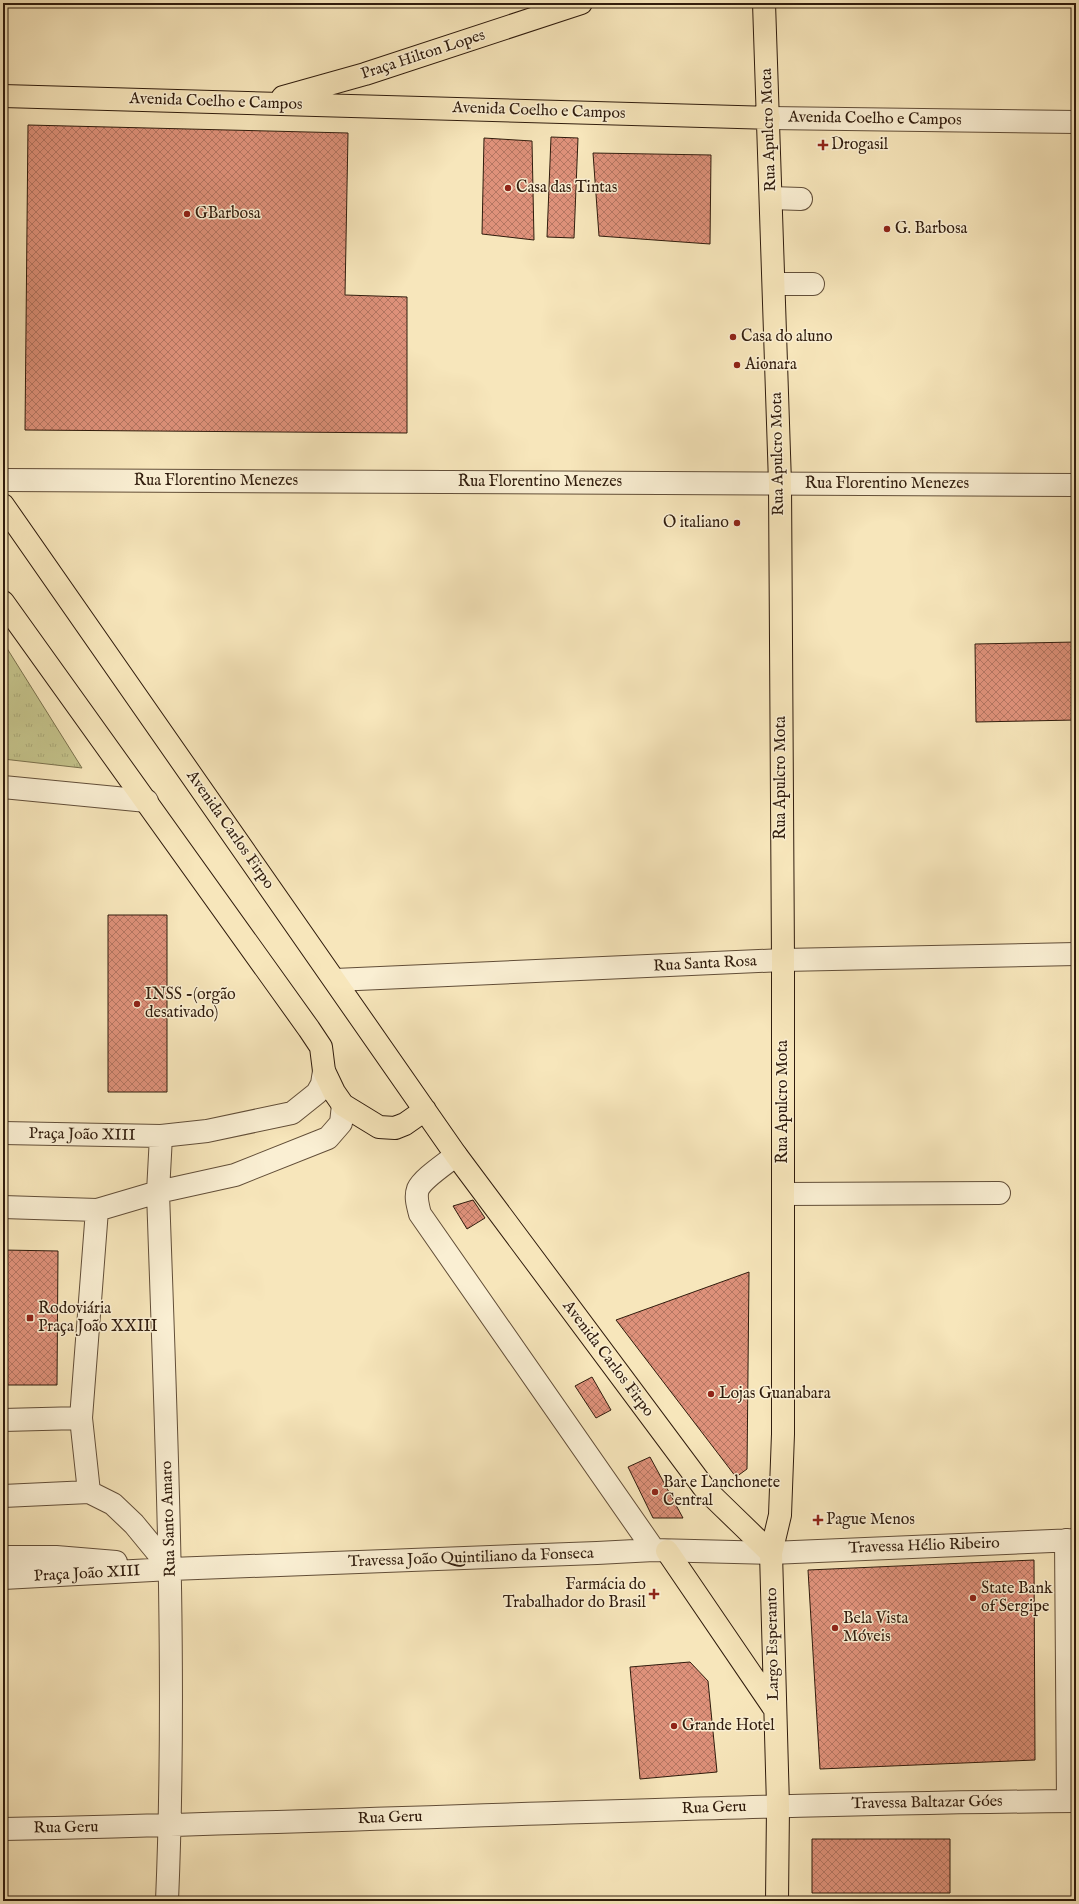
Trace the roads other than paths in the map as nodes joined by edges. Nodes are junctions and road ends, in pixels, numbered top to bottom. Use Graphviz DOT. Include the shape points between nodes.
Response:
graph roads {
  1 [pos="581,3"];
  2 [pos="764,3"];
  3 [pos="3,96"];
  4 [pos="263,103"];
  5 [pos="769,118"];
  6 [pos="1076,122"];
  7 [pos="771,198"];
  8 [pos="802,199"];
  9 [pos="774,284"];
  10 [pos="813,284"];
  11 [pos="3,480"];
  12 [pos="780,483"];
  13 [pos="1076,486"];
  14 [pos="3,505"];
  15 [pos="3,602"];
  16 [pos="3,787"];
  17 [pos="147,801"];
  18 [pos="1076,954"];
  19 [pos="783,960"];
  20 [pos="335,980"];
  21 [pos="324,1071"];
  22 [pos="343,1105"];
  23 [pos="425,1110"];
  24 [pos="3,1133"];
  25 [pos="161,1136"];
  26 [pos="456,1155"];
  27 [pos="158,1192"];
  28 [pos="999,1193"];
  29 [pos="783,1194"];
  30 [pos="3,1207"];
  31 [pos="97,1210"];
  32 [pos="81,1418"];
  33 [pos="3,1420"];
  34 [pos="89,1492"];
  35 [pos="3,1496"];
  36 [pos="1071,1540"];
  37 [pos="660,1550"];
  38 [pos="771,1553"];
  39 [pos="3,1557"];
  40 [pos="171,1569"];
  41 [pos="3,1578"];
  42 [pos="774,1708"];
  43 [pos="1072,1801"];
  44 [pos="778,1806"];
  45 [pos="170,1825"];
  46 [pos="3,1829"];
  47 [pos="167,1901"];
  48 [pos="777,1901"];
  1 -- 4 [label="main road, Praça Hilton Lopes" via="365,74"];
  2 -- 5 [label="main road, Rua Apulcro Mota"];
  3 -- 4 [label="main road, Avenida Coelho e Campos"];
  4 -- 5 [label="main road, Avenida Coelho e Campos"];
  5 -- 6 [label="street, Avenida Coelho e Campos"];
  5 -- 7 [label="main road, Rua Apulcro Mota"];
  7 -- 8 [label="street"];
  7 -- 9 [label="main road, Rua Apulcro Mota"];
  9 -- 10 [label="street"];
  9 -- 12 [label="main road, Rua Apulcro Mota"];
  11 -- 12 [label="street, Rua Florentino Menezes"];
  12 -- 13 [label="street, Rua Florentino Menezes"];
  12 -- 19 [label="main road, Rua Apulcro Mota"];
  14 -- 20 [label="main road, Avenida Carlos Firpo"];
  15 -- 17 [label="main road"];
  16 -- 17 [label="street"];
  17 -- 21 [label="main road" via="321,1047"];
  18 -- 19 [label="street, Rua Santa Rosa"];
  19 -- 20 [label="street, Rua Santa Rosa"];
  19 -- 29 [label="main road, Rua Apulcro Mota"];
  20 -- 23 [label="main road, Avenida Carlos Firpo"];
  21 -- 22 [label="main road"];
  21 -- 25 [label="street, Praça João XIII" via="322,1084 317,1093 292,1113 207,1131"];
  22 -- 23 [label="main road" via="379,1127 394,1128 405,1124"];
  22 -- 27 [label="street" via="341,1123 328,1138 235,1175"];
  23 -- 26 [label="main road, Avenida Carlos Firpo"];
  24 -- 25 [label="street, Praça João XIII"];
  25 -- 27 [label="street, Rua Santo Amaro"];
  26 -- 37 [label="street" via="425,1180 418,1189 417,1203 420,1214"];
  26 -- 38 [label="main road, Avenida Carlos Firpo" via="705,1489"];
  27 -- 31 [label="street"];
  27 -- 40 [label="street, Rua Santo Amaro"];
  28 -- 29 [label="street"];
  29 -- 38 [label="main road, Rua Apulcro Mota" via="782,1482 780,1516"];
  30 -- 31 [label="street"];
  31 -- 32 [label="street"];
  32 -- 33 [label="street"];
  32 -- 34 [label="street"];
  34 -- 35 [label="street"];
  34 -- 40 [label="street" via="114,1504"];
  36 -- 38 [label="street, Travessa Hélio Ribeiro"];
  36 -- 43 [label="street"];
  37 -- 38 [label="street, Travessa João Quintiliano da Fonseca"];
  37 -- 40 [label="street, Travessa João Quintiliano da Fonseca"];
  37 -- 42 [label="main road"];
  38 -- 42 [label="main road, Largo Esperanto"];
  39 -- 40 [label="street" via="92,1559"];
  40 -- 41 [label="street, Praça João XIII"];
  40 -- 45 [label="street, Rua Santo Amaro"];
  42 -- 44 [label="main road, Largo Esperanto"];
  43 -- 44 [label="street, Travessa Baltazar Góes"];
  44 -- 45 [label="street, Rua Geru"];
  44 -- 48 [label="main road, Largo Esperanto"];
  45 -- 46 [label="street, Rua Geru"];
  45 -- 47 [label="street, Rua Santo Amaro"];
}
